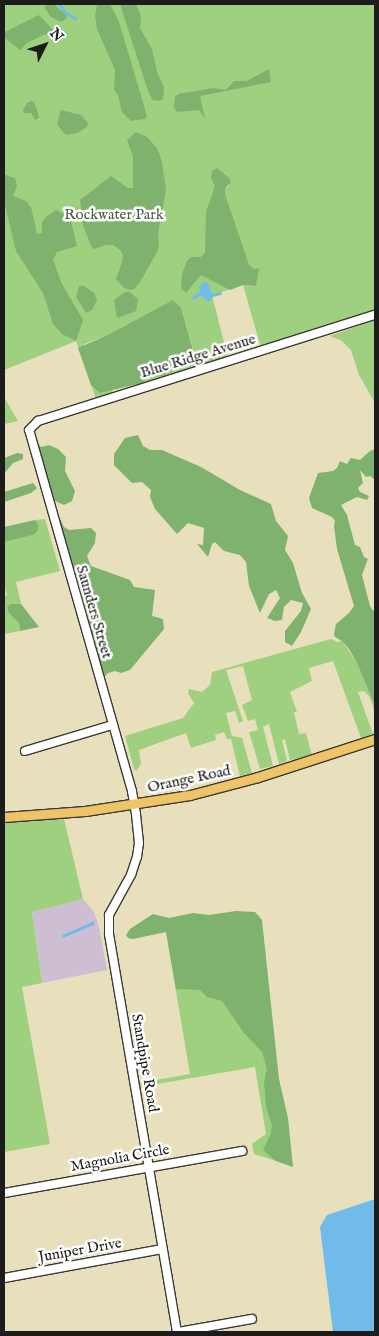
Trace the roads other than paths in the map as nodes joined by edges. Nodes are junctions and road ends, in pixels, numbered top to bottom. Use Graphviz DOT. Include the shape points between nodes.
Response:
graph roads {
  1 [pos="375,315"];
  2 [pos="30,428"];
  3 [pos="112,725"];
  4 [pos="375,739"];
  5 [pos="25,751"];
  6 [pos="134,804"];
  7 [pos="4,817"];
  8 [pos="242,1151"];
  9 [pos="150,1167"];
  10 [pos="4,1193"];
  11 [pos="162,1249"];
  12 [pos="4,1278"];
  13 [pos="252,1319"];
  14 [pos="178,1332"];
  1 -- 2 [label="street, Blue Ridge Avenue" via="38,421"];
  2 -- 3 [label="street, Saunders Street" via="29,436"];
  3 -- 5 [label="street"];
  3 -- 6 [label="street, Saunders Street"];
  4 -- 6 [label="main road, Orange Road" via="201,792"];
  6 -- 7 [label="main road, Orange Road"];
  6 -- 9 [label="street, Standpipe Road" via="139,837 137,857 131,875 111,910 108,928"];
  8 -- 9 [label="street, Magnolia Circle"];
  9 -- 10 [label="street, Magnolia Circle"];
  9 -- 11 [label="street, Standpipe Road"];
  11 -- 12 [label="street, Juniper Drive"];
  11 -- 14 [label="street, Standpipe Road"];
  13 -- 14 [label="street"];
}
